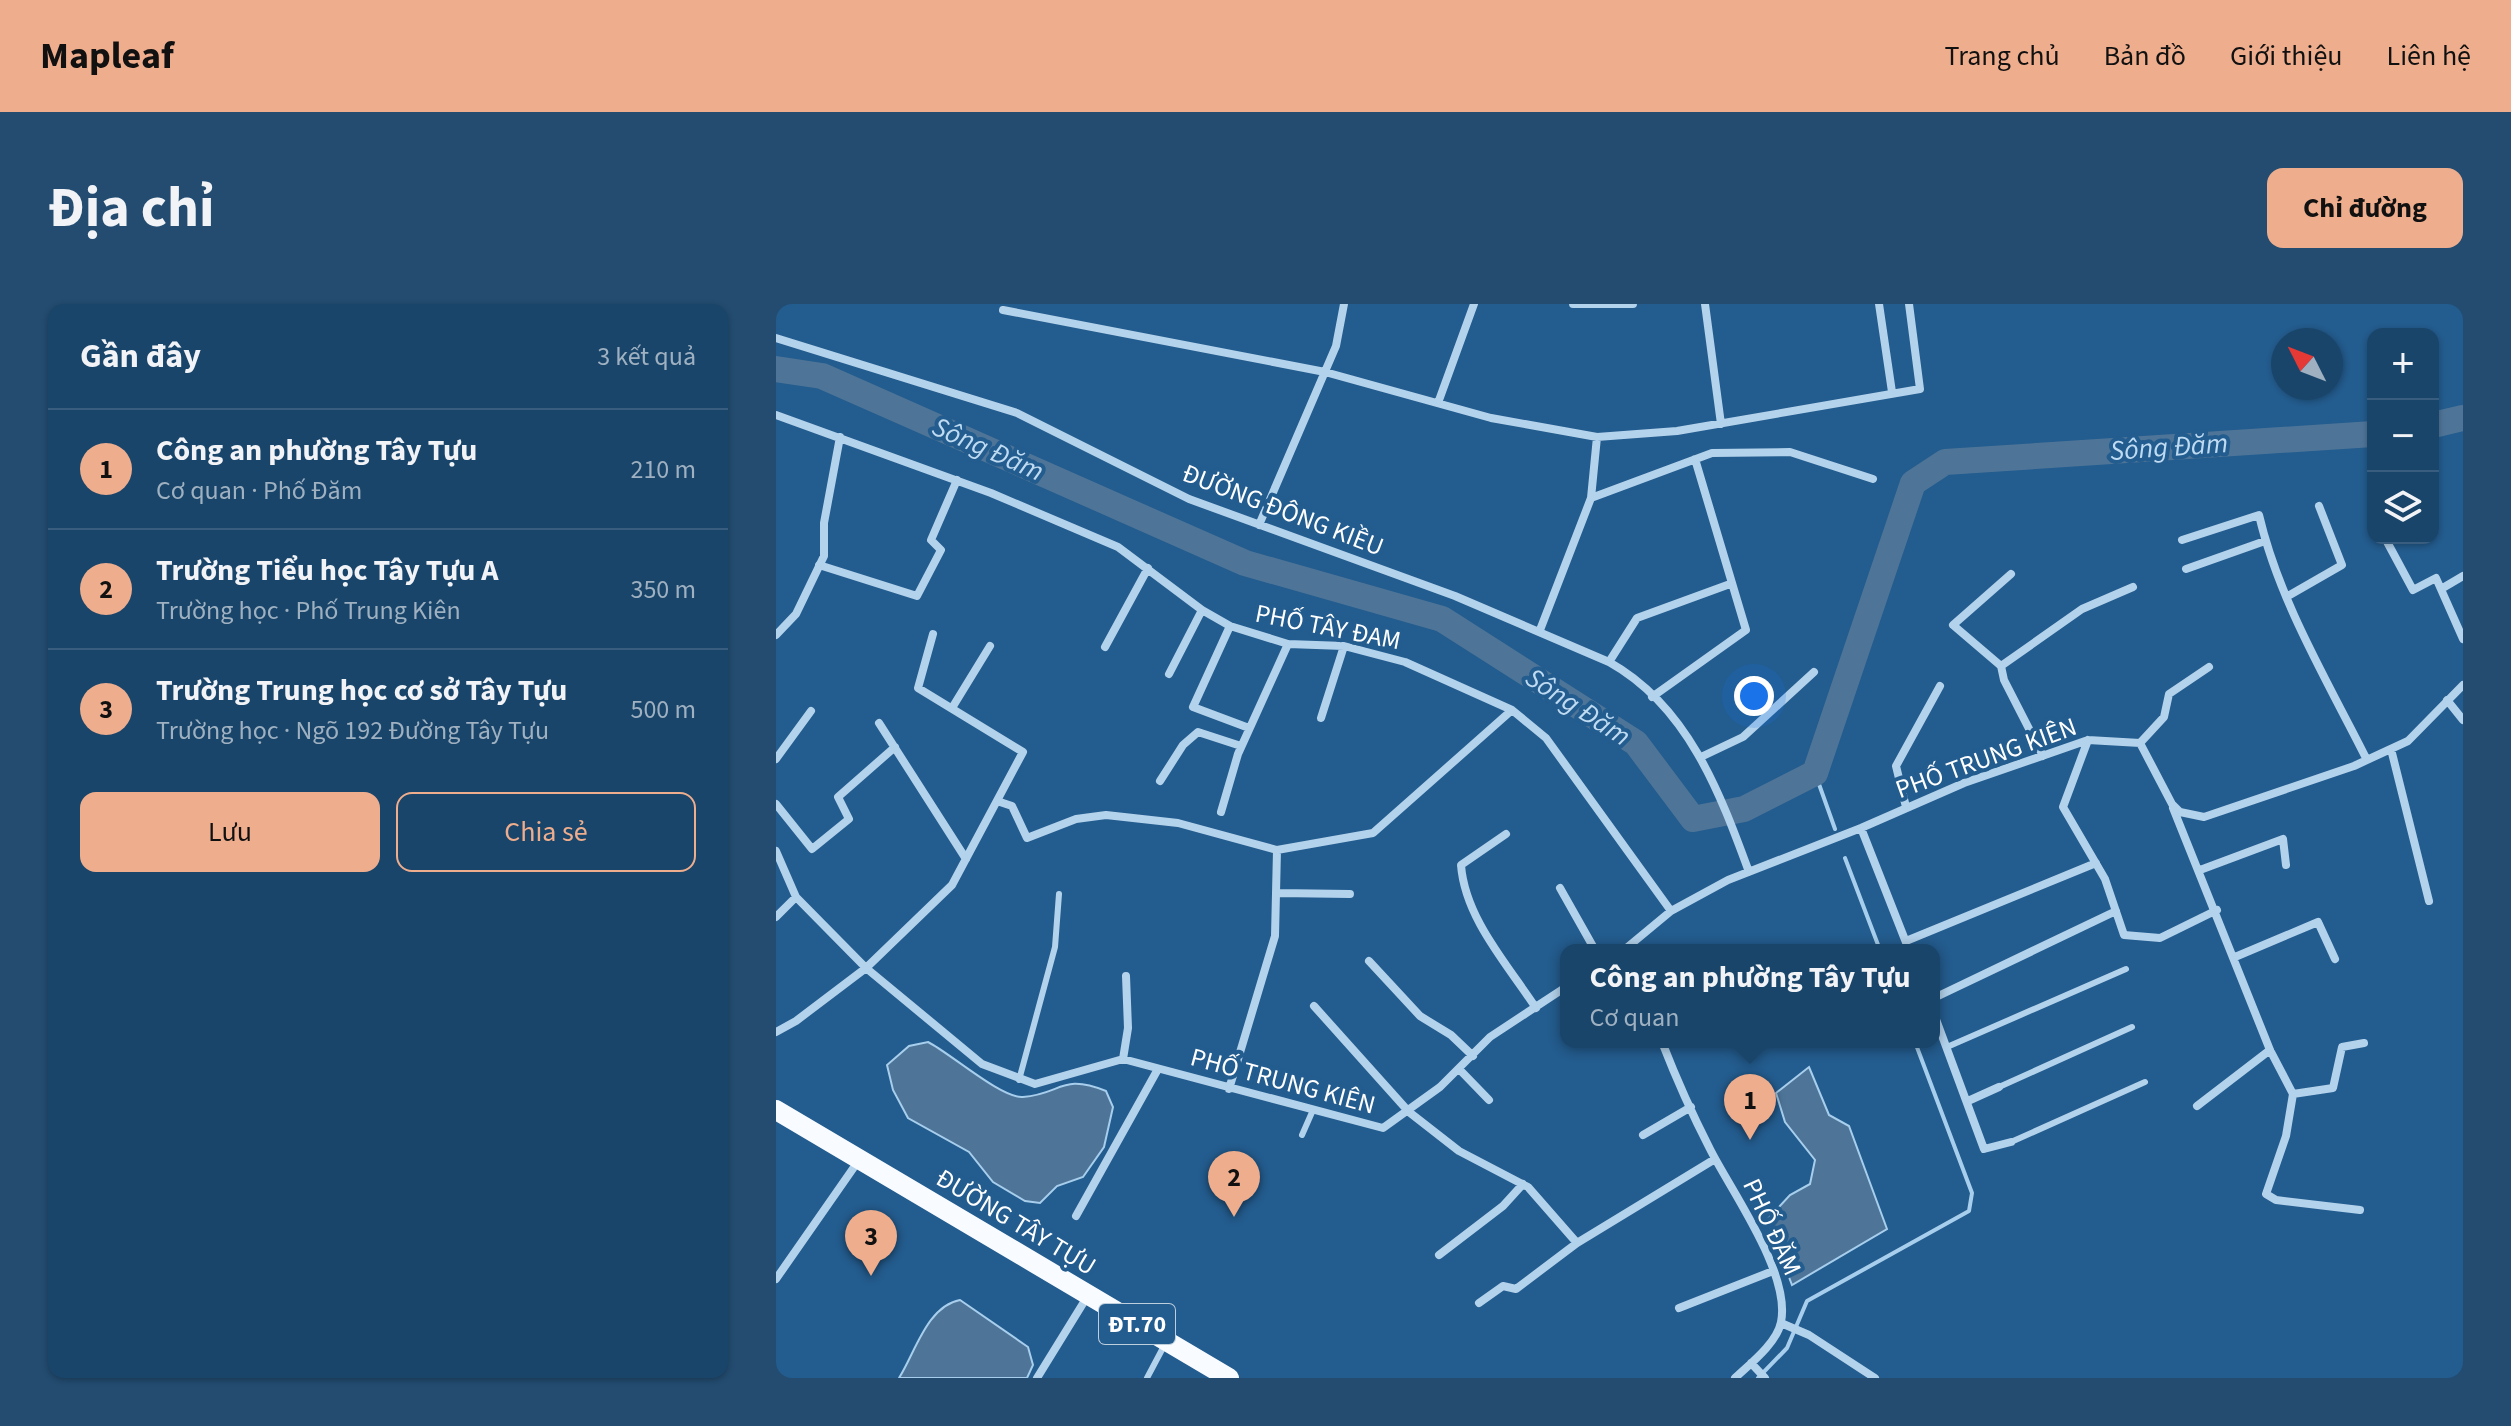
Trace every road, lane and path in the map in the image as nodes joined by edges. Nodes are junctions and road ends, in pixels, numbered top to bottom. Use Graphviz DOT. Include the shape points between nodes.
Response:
graph roads {
  1 [pos="1344,304"];
  2 [pos="1474,304"];
  3 [pos="1573,304"];
  4 [pos="1633,304"];
  5 [pos="1705,304"];
  6 [pos="1879,304"];
  7 [pos="1909,304"];
  8 [pos="1003,310"];
  9 [pos="776,338"];
  10 [pos="1325,372"];
  11 [pos="1892,392"];
  12 [pos="1438,403"];
  13 [pos="776,415"];
  14 [pos="1721,424"];
  15 [pos="840,437"];
  16 [pos="1597,437"];
  17 [pos="1695,459"];
  18 [pos="1873,479"];
  19 [pos="957,480"];
  20 [pos="1591,498"];
  21 [pos="2319,506"];
  22 [pos="1259,525"];
  23 [pos="2182,540"];
  24 [pos="2265,541"];
  25 [pos="2388,544"];
  26 [pos="819,565"];
  27 [pos="1148,568"];
  28 [pos="2186,569"];
  29 [pos="2011,574"];
  30 [pos="2463,576"];
  31 [pos="1730,584"];
  32 [pos="2133,587"];
  33 [pos="2441,589"];
  34 [pos="2288,596"];
  35 [pos="1202,610"];
  36 [pos="1230,626"];
  37 [pos="1540,630"];
  38 [pos="933,634"];
  39 [pos="776,635"];
  40 [pos="2463,639"];
  41 [pos="1288,644"];
  42 [pos="990,646"];
  43 [pos="1344,646"];
  44 [pos="1105,647"];
  45 [pos="1609,662"];
  46 [pos="2001,666"];
  47 [pos="2209,667"];
  48 [pos="1814,672"];
  49 [pos="1169,674"];
  50 [pos="2463,685"];
  51 [pos="1940,686"];
  52 [pos="1652,697"];
  53 [pos="2447,700"];
  54 [pos="952,708"];
  55 [pos="1512,710"];
  56 [pos="811,711"];
  57 [pos="1321,718"];
  58 [pos="2463,720"];
  59 [pos="879,723"];
  60 [pos="1249,728"];
  61 [pos="2088,740"];
  62 [pos="2140,743"];
  63 [pos="1241,746"];
  64 [pos="895,747"];
  65 [pos="2391,749"];
  66 [pos="1703,756"];
  67 [pos="2043,756"];
  68 [pos="776,759"];
  69 [pos="2367,760"];
  70 [pos="1160,781"];
  71 [pos="997,801"];
  72 [pos="776,804"];
  73 [pos="2172,804"];
  74 [pos="1906,807"];
  75 [pos="1221,812"];
  76 [pos="1859,829"];
  77 [pos="1506,834"];
  78 [pos="1277,850"];
  79 [pos="776,851"];
  80 [pos="966,859"];
  81 [pos="2096,863"];
  82 [pos="2286,865"];
  83 [pos="2200,870"];
  84 [pos="1749,872"];
  85 [pos="1560,888"];
  86 [pos="1278,893"];
  87 [pos="1059,894"];
  88 [pos="1350,894"];
  89 [pos="796,897"];
  90 [pos="2429,901"];
  91 [pos="2217,910"];
  92 [pos="1671,911"];
  93 [pos="2116,911"];
  94 [pos="776,917"];
  95 [pos="1592,944"];
  96 [pos="1631,944"];
  97 [pos="1906,944"];
  98 [pos="1912,944"];
  99 [pos="2235,957"];
  100 [pos="2335,959"];
  101 [pos="1369,961"];
  102 [pos="866,968"];
  103 [pos="2126,969"];
  104 [pos="1126,976"];
  105 [pos="1560,991"];
  106 [pos="1940,995"];
  107 [pos="1314,1006"];
  108 [pos="1536,1008"];
  109 [pos="2132,1027"];
  110 [pos="1940,1029"];
  111 [pos="776,1032"];
  112 [pos="2364,1043"];
  113 [pos="1947,1047"];
  114 [pos="1665,1048"];
  115 [pos="2270,1050"];
  116 [pos="1473,1056"];
  117 [pos="1123,1059"];
  118 [pos="1158,1069"];
  119 [pos="1459,1069"];
  120 [pos="1019,1080"];
  121 [pos="2145,1082"];
  122 [pos="1999,1087"];
  123 [pos="1229,1089"];
  124 [pos="2293,1094"];
  125 [pos="1489,1100"];
  126 [pos="1968,1101"];
  127 [pos="2197,1106"];
  128 [pos="1691,1107"];
  129 [pos="776,1110"];
  130 [pos="1313,1110"];
  131 [pos="1409,1112"];
  132 [pos="1302,1135"];
  133 [pos="1643,1135"];
  134 [pos="2011,1142"];
  135 [pos="859,1159"];
  136 [pos="1715,1159"];
  137 [pos="1523,1184"];
  138 [pos="2360,1210"];
  139 [pos="1076,1216"];
  140 [pos="1577,1243"];
  141 [pos="1439,1255"];
  142 [pos="1773,1271"];
  143 [pos="776,1279"];
  144 [pos="1089,1296"];
  145 [pos="1479,1303"];
  146 [pos="1679,1308"];
  147 [pos="1784,1324"];
  148 [pos="1165,1333"];
  149 [pos="1752,1365"];
  150 [pos="1037,1378"];
  151 [pos="1147,1378"];
  152 [pos="1229,1378"];
  153 [pos="1735,1378"];
  154 [pos="1765,1378"];
  155 [pos="1875,1378"];
  1 -- 10 [label="street"];
  2 -- 12 [label="street"];
  3 -- 4 [label="street"];
  5 -- 14 [label="street"];
  6 -- 11 [label="street"];
  7 -- 11 [label="street" via="1920,389"];
  8 -- 10 [label="street"];
  9 -- 22 [label="street, ĐƯỜNG ĐÔNG KIỀU" via="1017,413 1189,499"];
  10 -- 12 [label="street"];
  10 -- 22 [label="street"];
  11 -- 14 [label="street"];
  12 -- 16 [label="street"];
  13 -- 15 [label="street, PHỐ TÂY ĐAM"];
  14 -- 16 [label="street"];
  15 -- 19 [label="street, PHỐ TÂY ĐAM"];
  15 -- 26 [label="street"];
  16 -- 20 [label="street"];
  17 -- 18 [label="street" via="1712,453 1790,452"];
  17 -- 20 [label="street"];
  17 -- 31 [label="street"];
  19 -- 26 [label="street" via="931,540 941,550 917,596"];
  19 -- 27 [label="street, PHỐ TÂY ĐAM" via="1118,547"];
  20 -- 37 [label="street"];
  21 -- 34 [label="street" via="2342,565"];
  22 -- 37 [label="street, ĐƯỜNG ĐÔNG KIỀU"];
  23 -- 24 [label="street" via="2259,515"];
  24 -- 28 [label="street"];
  24 -- 34 [label="street"];
  25 -- 33 [label="street" via="2413,590 2436,578"];
  26 -- 39 [label="street" via="796,614"];
  27 -- 35 [label="street, PHỐ TÂY ĐAM"];
  27 -- 44 [label="street"];
  29 -- 46 [label="street" via="1953,625"];
  30 -- 33 [label="street"];
  31 -- 45 [label="street" via="1637,618"];
  31 -- 52 [label="street" via="1746,630"];
  32 -- 46 [label="street" via="2082,609"];
  33 -- 40 [label="street"];
  34 -- 69 [label="street"];
  35 -- 36 [label="street, PHỐ TÂY ĐAM"];
  35 -- 49 [label="street"];
  36 -- 41 [label="street, PHỐ TÂY ĐAM"];
  36 -- 60 [label="street" via="1193,707"];
  37 -- 45 [label="street, ĐƯỜNG ĐÔNG KIỀU"];
  38 -- 54 [label="street" via="918,688"];
  41 -- 43 [label="street, PHỐ TÂY ĐAM"];
  41 -- 60 [label="street"];
  42 -- 54 [label="street"];
  43 -- 55 [label="street, PHỐ TÂY ĐAM" via="1405,662"];
  43 -- 57 [label="street"];
  45 -- 52 [label="street, ĐƯỜNG ĐÔNG KIỀU"];
  46 -- 67 [label="street"];
  47 -- 62 [label="street" via="2169,694 2164,717"];
  48 -- 66 [label="street" via="1743,737"];
  50 -- 53 [label="street"];
  51 -- 74 [label="street" via="1896,766"];
  52 -- 66 [label="street, ĐƯỜNG ĐÔNG KIỀU"];
  53 -- 58 [label="street"];
  53 -- 65 [label="street" via="2408,741"];
  54 -- 71 [label="street" via="1023,752"];
  55 -- 78 [label="street" via="1373,833"];
  55 -- 92 [label="street, PHỐ TÂY ĐAM" via="1546,738"];
  56 -- 68 [label="street"];
  59 -- 64 [label="street"];
  60 -- 63 [label="street"];
  61 -- 62 [label="street, PHỐ TRUNG KIÊN"];
  61 -- 67 [label="street, PHỐ TRUNG KIÊN"];
  61 -- 81 [label="street" via="2063,807"];
  62 -- 73 [label="street"];
  63 -- 70 [label="street" via="1198,732"];
  63 -- 75 [label="street"];
  64 -- 72 [label="street" via="838,797 849,819 812,849"];
  64 -- 80 [label="street"];
  65 -- 69 [label="street"];
  65 -- 90 [label="street"];
  66 -- 84 [label="street, ĐƯỜNG ĐÔNG KIỀU"];
  67 -- 74 [label="street, PHỐ TRUNG KIÊN"];
  69 -- 73 [label="street" via="2204,817 2180,812"];
  71 -- 78 [label="street" via="1012,806 1027,838 1076,819 1106,815 1178,823"];
  71 -- 80 [label="street"];
  73 -- 83 [label="street"];
  74 -- 76 [label="street, PHỐ TRUNG KIÊN"];
  76 -- 84 [label="street, PHỐ TRUNG KIÊN"];
  76 -- 97 [label="street"];
  77 -- 108 [label="street" via="1461,865 1466,901"];
  78 -- 86 [label="street"];
  79 -- 89 [label="street"];
  80 -- 102 [label="street" via="952,885"];
  81 -- 93 [label="street"];
  81 -- 98 [label="street"];
  82 -- 83 [label="street" via="2283,839"];
  83 -- 91 [label="street"];
  84 -- 92 [label="street, PHỐ TRUNG KIÊN"];
  85 -- 95 [label="street"];
  86 -- 88 [label="street"];
  86 -- 123 [label="street" via="1275,936"];
  87 -- 120 [label="lane" via="1055,947"];
  89 -- 94 [label="street"];
  89 -- 102 [label="street"];
  91 -- 93 [label="street" via="2160,938 2124,935"];
  91 -- 99 [label="street"];
  92 -- 96 [label="street, PHỐ TRUNG KIÊN"];
  93 -- 106 [label="street"];
  99 -- 100 [label="street" via="2318,922"];
  99 -- 115 [label="street"];
  101 -- 116 [label="street" via="1420,1016"];
  102 -- 111 [label="street"];
  102 -- 120 [label="street" via="982,1064"];
  103 -- 113 [label="lane"];
  104 -- 117 [label="street"];
  105 -- 108 [label="street, PHỐ TRUNG KIÊN"];
  107 -- 131 [label="street"];
  108 -- 116 [label="street, PHỐ TRUNG KIÊN" via="1490,1037"];
  109 -- 122 [label="lane"];
  110 -- 113 [label="street"];
  112 -- 124 [label="street" via="2342,1047 2333,1088"];
  113 -- 126 [label="street"];
  114 -- 128 [label="street, PHỐ ĐĂM"];
  115 -- 124 [label="street"];
  115 -- 127 [label="street"];
  116 -- 119 [label="street, PHỐ TRUNG KIÊN"];
  117 -- 118 [label="street"];
  117 -- 120 [label="street" via="1035,1084"];
  118 -- 123 [label="street, PHỐ TRUNG KIÊN"];
  118 -- 139 [label="street, PHỐ TRUNG KIÊN"];
  119 -- 125 [label="street"];
  119 -- 131 [label="street, PHỐ TRUNG KIÊN"];
  121 -- 134 [label="lane"];
  122 -- 126 [label="street"];
  123 -- 130 [label="street, PHỐ TRUNG KIÊN"];
  124 -- 138 [label="street" via="2286,1136 2266,1194 2276,1200"];
  126 -- 134 [label="street" via="1984,1149"];
  128 -- 133 [label="street"];
  128 -- 136 [label="street, PHỐ ĐĂM"];
  129 -- 135 [label="main road, ĐƯỜNG TÂY TỰU / ĐT.70"];
  130 -- 131 [label="street, PHỐ TRUNG KIÊN" via="1383,1128"];
  130 -- 132 [label="lane"];
  131 -- 137 [label="street" via="1459,1151"];
  135 -- 143 [label="street"];
  135 -- 144 [label="main road, ĐƯỜNG TÂY TỰU / ĐT.70"];
  136 -- 140 [label="street"];
  136 -- 142 [label="street, PHỐ ĐĂM"];
  137 -- 140 [label="street"];
  137 -- 141 [label="street"];
  140 -- 145 [label="street" via="1516,1289 1503,1286"];
  142 -- 146 [label="street"];
  142 -- 147 [label="street, PHỐ ĐĂM"];
  144 -- 148 [label="main road, ĐƯỜNG TÂY TỰU / ĐT.70"];
  144 -- 150 [label="street"];
  147 -- 149 [label="street"];
  147 -- 155 [label="street"];
  148 -- 151 [label="lane"];
  148 -- 152 [label="main road, ĐƯỜNG TÂY TỰU / ĐT.70"];
  149 -- 153 [label="street"];
  149 -- 154 [label="street"];
}
